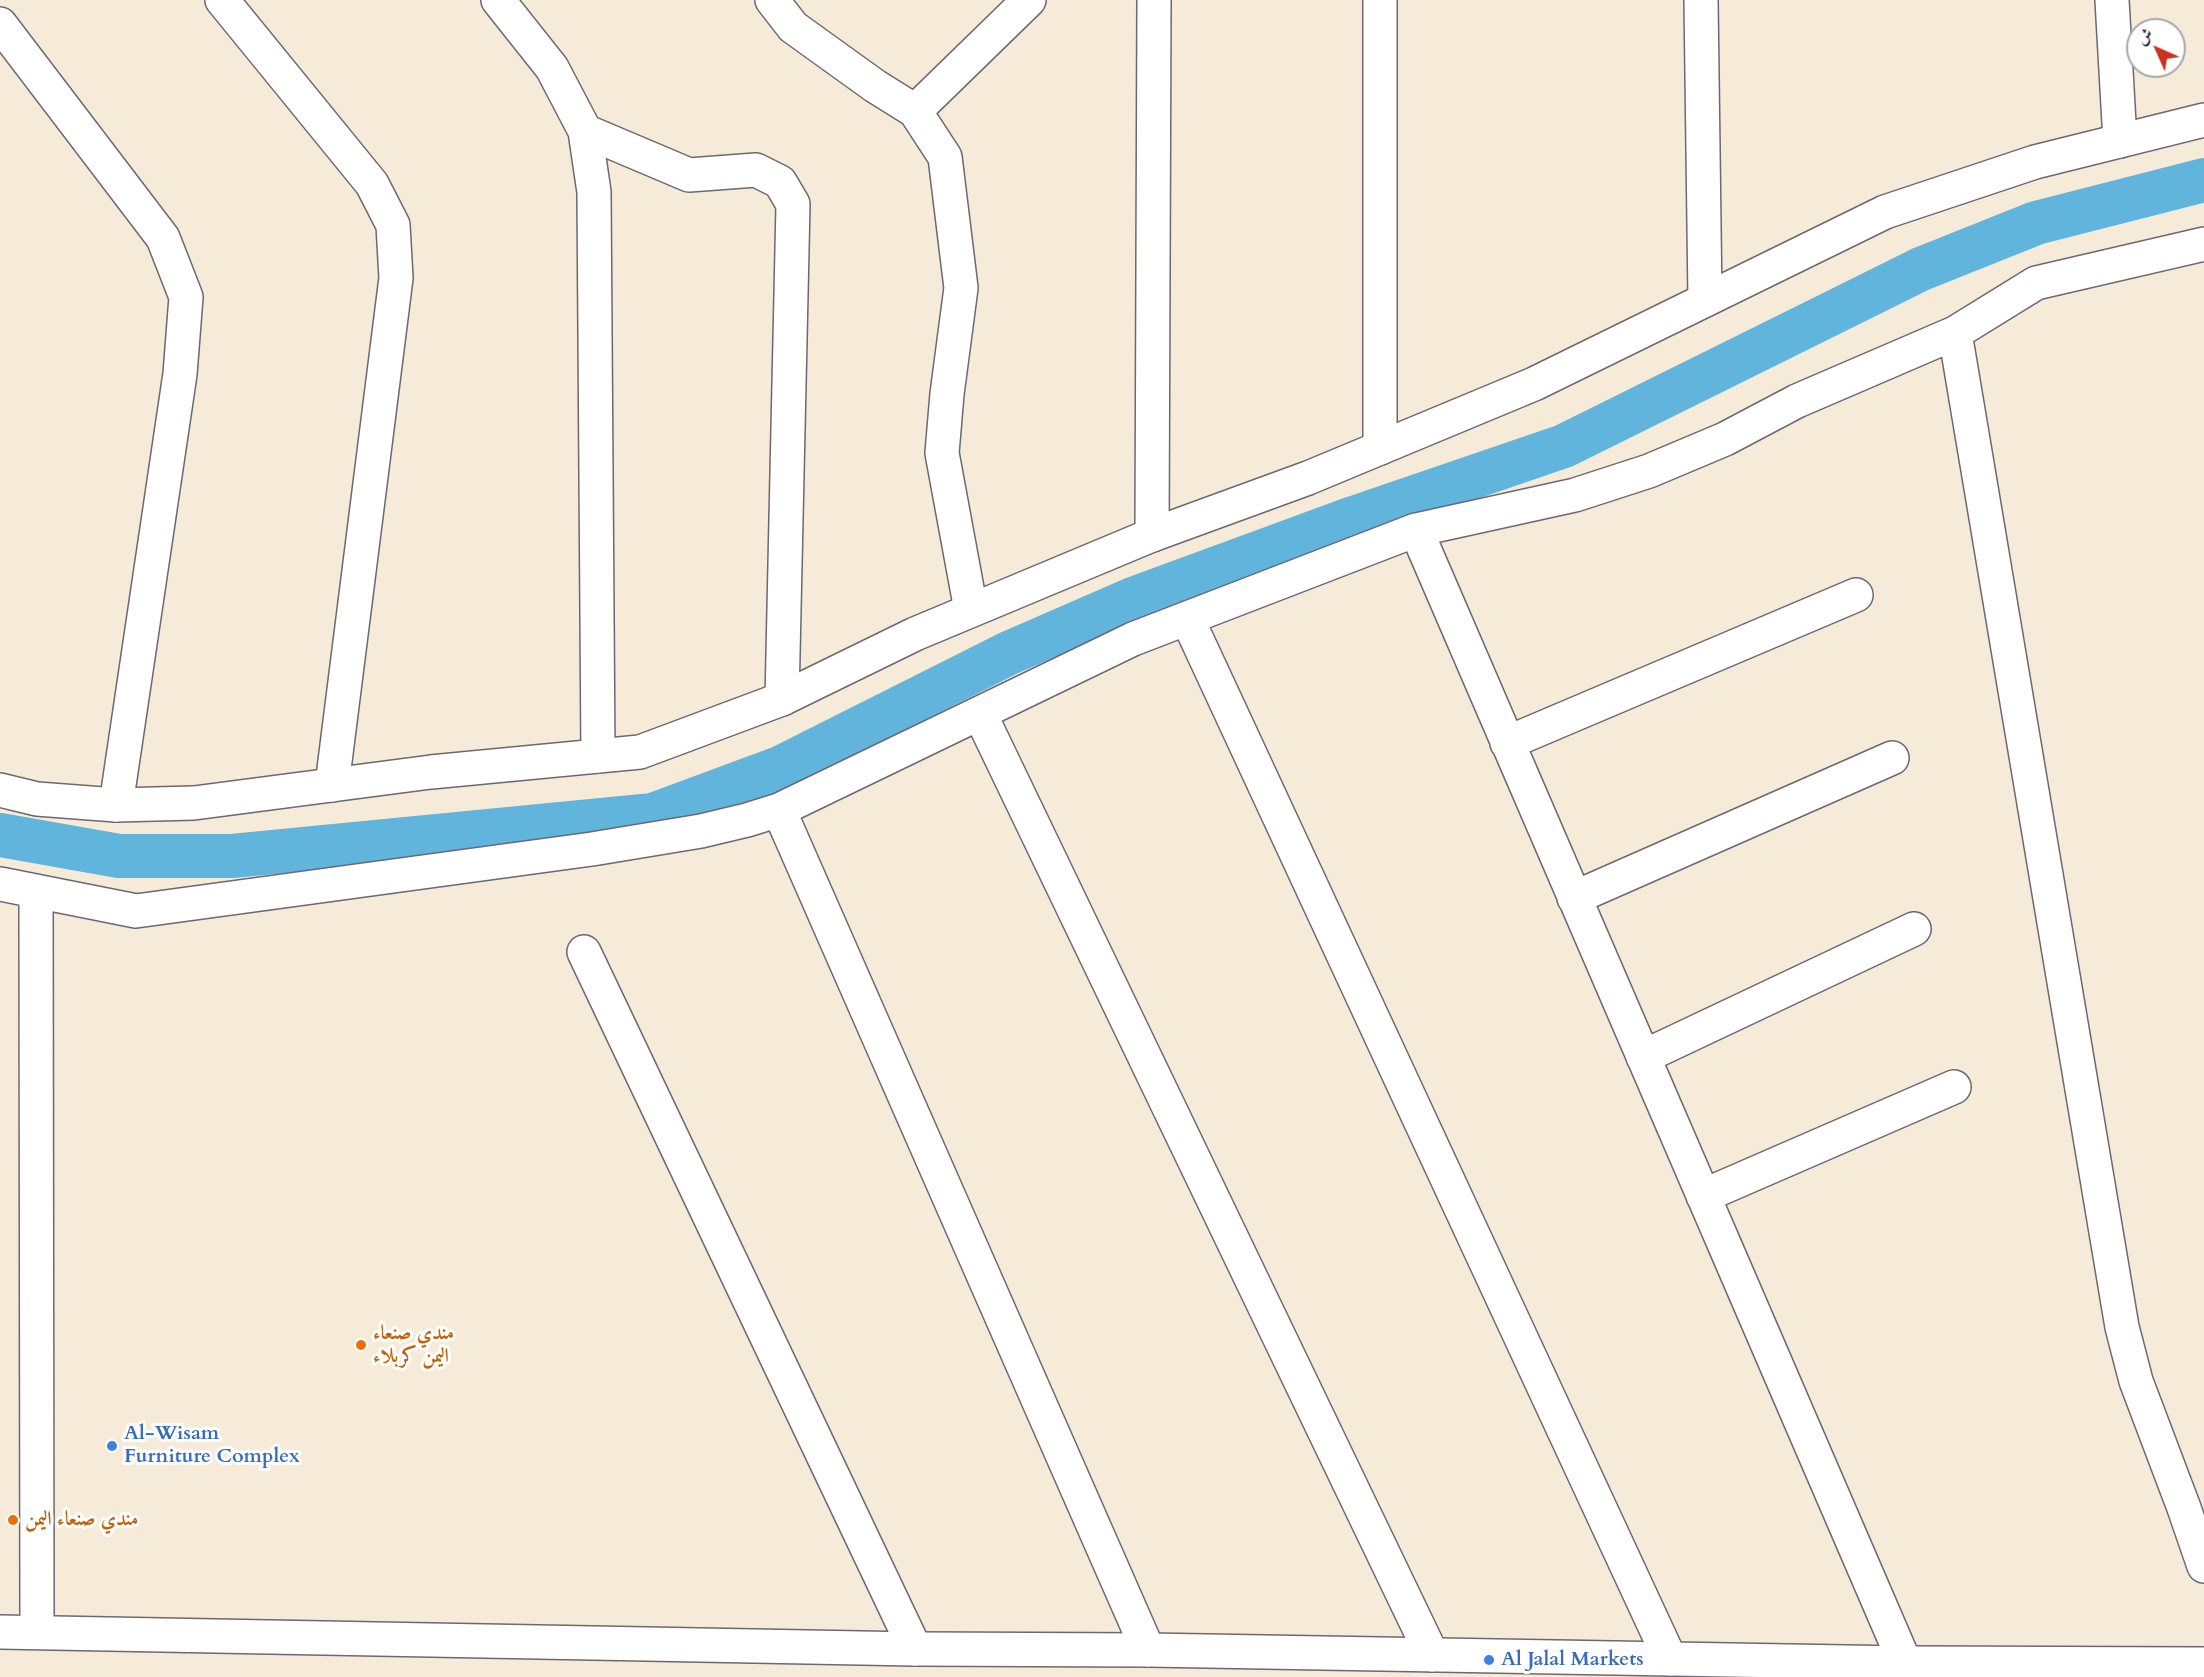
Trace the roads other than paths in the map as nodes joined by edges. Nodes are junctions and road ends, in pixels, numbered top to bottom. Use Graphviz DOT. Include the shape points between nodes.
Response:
graph roads {
  1 [pos="222,0"];
  2 [pos="498,0"];
  3 [pos="772,0"];
  4 [pos="1029,0"];
  5 [pos="1154,0"];
  6 [pos="1380,0"];
  7 [pos="1701,0"];
  8 [pos="2112,0"];
  9 [pos="0,24"];
  10 [pos="915,111"];
  11 [pos="2204,120"];
  12 [pos="585,131"];
  13 [pos="2120,141"];
  14 [pos="2204,244"];
  15 [pos="1705,300"];
  16 [pos="1954,333"];
  17 [pos="1380,448"];
  18 [pos="1416,530"];
  19 [pos="1152,535"];
  20 [pos="1856,595"];
  21 [pos="971,610"];
  22 [pos="1187,618"];
  23 [pos="782,699"];
  24 [pos="980,714"];
  25 [pos="1508,743"];
  26 [pos="598,756"];
  27 [pos="1892,758"];
  28 [pos="332,785"];
  29 [pos="0,790"];
  30 [pos="116,805"];
  31 [pos="779,810"];
  32 [pos="0,884"];
  33 [pos="36,891"];
  34 [pos="1574,898"];
  35 [pos="1914,929"];
  36 [pos="584,952"];
  37 [pos="1643,1057"];
  38 [pos="1954,1087"];
  39 [pos="1703,1196"];
  40 [pos="2204,1566"];
  41 [pos="0,1632"];
  42 [pos="38,1632"];
  43 [pos="915,1649"];
  44 [pos="1148,1650"];
  45 [pos="1432,1655"];
  46 [pos="1670,1659"];
  47 [pos="1905,1663"];
  48 [pos="2204,1664"];
  1 -- 28 [label="street" via="372,184 393,225 396,278"];
  2 -- 12 [label="street" via="552,68"];
  3 -- 10 [label="street" via="793,27"];
  4 -- 10 [label="street"];
  5 -- 19 [label="street"];
  6 -- 17 [label="street"];
  7 -- 15 [label="street"];
  8 -- 13 [label="street"];
  9 -- 30 [label="street" via="163,238 186,297 180,374"];
  10 -- 21 [label="street" via="945,156 961,288 942,453"];
  11 -- 13 [label="street"];
  12 -- 23 [label="street" via="689,175 756,170 780,182 793,204"];
  12 -- 26 [label="street" via="594,192"];
  13 -- 15 [label="street" via="2035,162 1885,212"];
  14 -- 16 [label="street" via="2036,284"];
  15 -- 17 [label="street" via="1534,384"];
  16 -- 18 [label="street" via="1649,471 1575,495"];
  16 -- 40 [label="street" via="2122,1327 2136,1381"];
  17 -- 19 [label="street"];
  18 -- 22 [label="street"];
  18 -- 25 [label="street"];
  19 -- 21 [label="street"];
  20 -- 25 [label="street"];
  21 -- 23 [label="street"];
  22 -- 24 [label="street" via="1086,660"];
  22 -- 46 [label="street"];
  23 -- 26 [label="street" via="640,752"];
  24 -- 31 [label="street"];
  24 -- 45 [label="street"];
  25 -- 34 [label="street"];
  26 -- 28 [label="street"];
  27 -- 34 [label="street"];
  28 -- 30 [label="street" via="194,803"];
  29 -- 30 [label="street" via="37,799"];
  31 -- 33 [label="street" via="701,831 592,849 136,911"];
  31 -- 44 [label="street"];
  32 -- 33 [label="street"];
  33 -- 42 [label="street"];
  34 -- 37 [label="street"];
  35 -- 37 [label="street"];
  36 -- 43 [label="street"];
  37 -- 39 [label="street"];
  38 -- 39 [label="street"];
  39 -- 47 [label="street"];
  41 -- 42 [label="street"];
  42 -- 43 [label="street"];
  43 -- 44 [label="street"];
  44 -- 45 [label="street"];
  45 -- 46 [label="street"];
  46 -- 47 [label="street"];
  47 -- 48 [label="street"];
}
